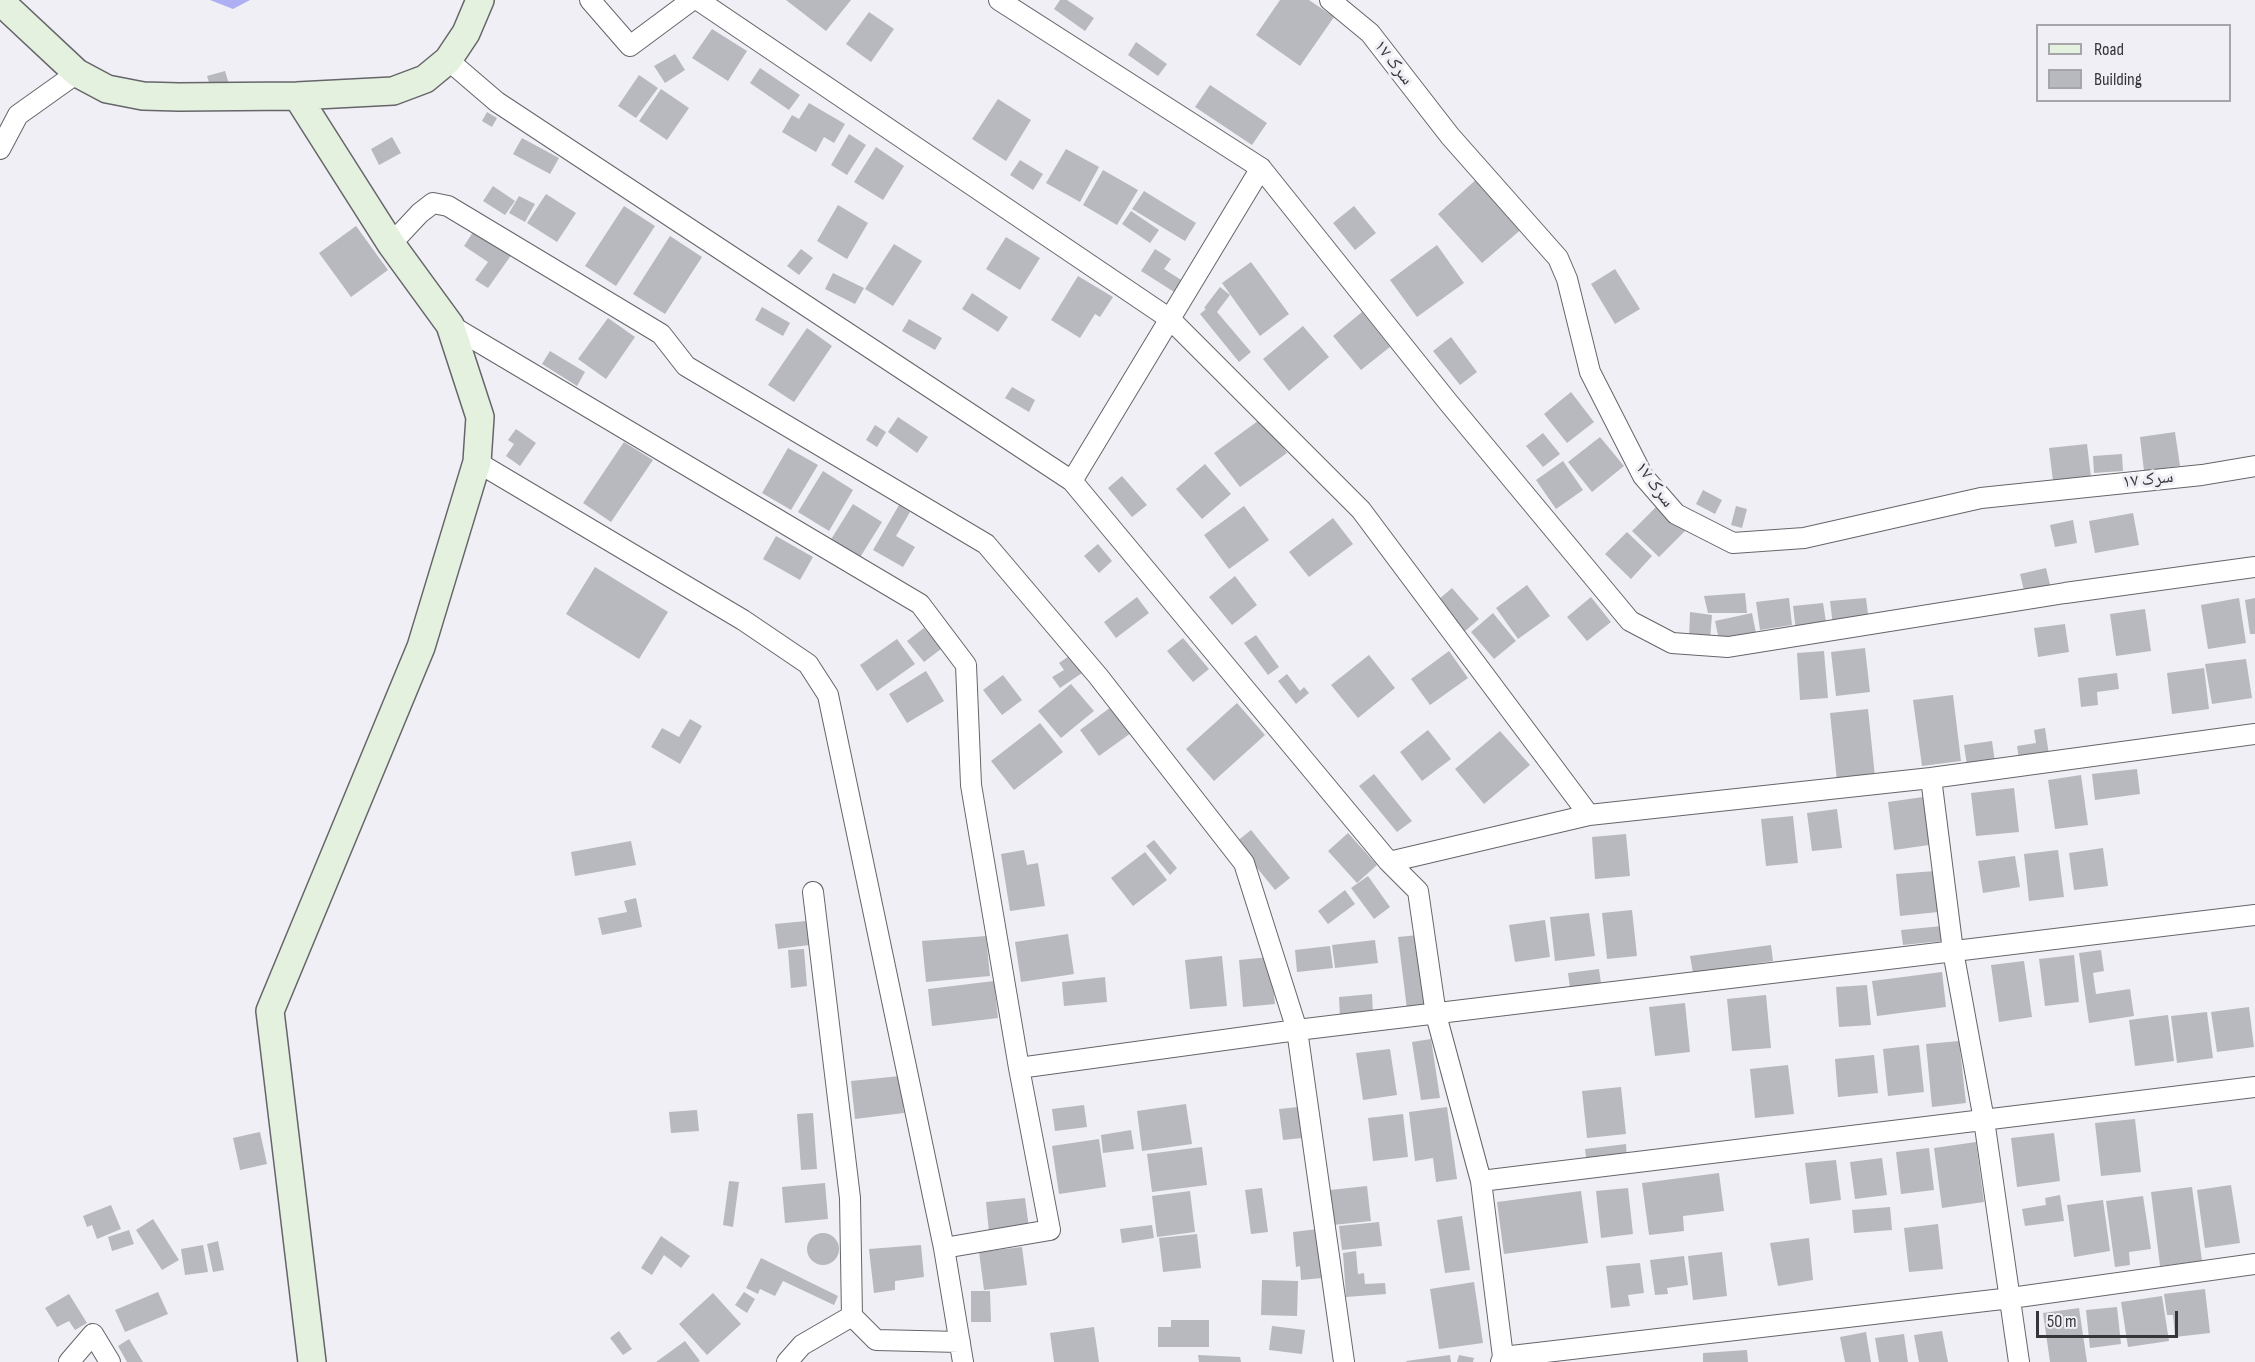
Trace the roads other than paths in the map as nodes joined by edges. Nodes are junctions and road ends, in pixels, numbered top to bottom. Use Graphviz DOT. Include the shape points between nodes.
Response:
graph roads {
  1 [pos="480,0"];
  2 [pos="590,0"];
  3 [pos="692,0"];
  4 [pos="698,0"];
  5 [pos="999,0"];
  6 [pos="1330,0"];
  7 [pos="0,1"];
  8 [pos="448,60"];
  9 [pos="77,73"];
  10 [pos="297,96"];
  11 [pos="0,149"];
  12 [pos="1260,168"];
  13 [pos="391,244"];
  14 [pos="1170,319"];
  15 [pos="450,325"];
  16 [pos="477,462"];
  17 [pos="2255,466"];
  18 [pos="1072,482"];
  19 [pos="2255,567"];
  20 [pos="2255,734"];
  21 [pos="1931,778"];
  22 [pos="1589,815"];
  23 [pos="1389,862"];
  24 [pos="813,892"];
  25 [pos="2255,915"];
  26 [pos="1953,951"];
  27 [pos="1436,1015"];
  28 [pos="1297,1030"];
  29 [pos="1019,1068"];
  30 [pos="2255,1087"];
  31 [pos="1984,1120"];
  32 [pos="1481,1181"];
  33 [pos="944,1248"];
  34 [pos="2255,1264"];
  35 [pos="2011,1298"];
  36 [pos="852,1316"];
  37 [pos="960,1342"];
  38 [pos="1502,1360"];
  39 [pos="69,1362"];
  40 [pos="110,1362"];
  41 [pos="312,1362"];
  42 [pos="787,1362"];
  43 [pos="963,1362"];
  44 [pos="1344,1362"];
  45 [pos="2019,1362"];
  1 -- 8 [label="main road" via="466,33"];
  2 -- 3 [label="street" via="630,46"];
  4 -- 14 [label="street"];
  5 -- 12 [label="street"];
  6 -- 17 [label="street, سرک ۱۷" via="1370,33 1450,136 1558,258 1590,372 1643,476 1676,514 1733,543 1804,538 1981,498"];
  7 -- 9 [label="main road"];
  8 -- 10 [label="main road" via="425,79 393,91"];
  8 -- 18 [label="street" via="497,102"];
  9 -- 10 [label="main road" via="107,89 143,96"];
  9 -- 11 [label="street" via="18,115"];
  10 -- 13 [label="main road"];
  12 -- 14 [label="street"];
  12 -- 19 [label="street" via="1630,621 1672,643 1728,647"];
  13 -- 15 [label="main road"];
  13 -- 28 [label="street" via="433,203 448,206 661,334 686,366 986,544 1098,676 1244,863"];
  14 -- 18 [label="street"];
  14 -- 22 [label="street" via="1361,510"];
  15 -- 16 [label="main road" via="480,417"];
  15 -- 29 [label="street" via="920,604 966,665 971,785"];
  16 -- 33 [label="street" via="743,620 808,664 828,695"];
  16 -- 41 [label="main road" via="421,647 270,1011"];
  18 -- 23 [label="street"];
  20 -- 21 [label="street"];
  21 -- 22 [label="street"];
  21 -- 26 [label="street"];
  22 -- 23 [label="street"];
  23 -- 27 [label="street" via="1418,891"];
  24 -- 36 [label="street" via="850,1198"];
  25 -- 26 [label="street"];
  26 -- 27 [label="street"];
  26 -- 31 [label="street"];
  27 -- 28 [label="street"];
  27 -- 32 [label="street"];
  28 -- 29 [label="street"];
  28 -- 44 [label="street"];
  29 -- 33 [label="street" via="1050,1230"];
  30 -- 31 [label="street"];
  31 -- 32 [label="street"];
  31 -- 35 [label="street"];
  32 -- 38 [label="street"];
  33 -- 37 [label="street"];
  34 -- 35 [label="street"];
  35 -- 38 [label="street"];
  35 -- 45 [label="street"];
  36 -- 37 [label="street" via="876,1340"];
  36 -- 42 [label="street" via="802,1345"];
  37 -- 43 [label="street"];
  39 -- 40 [label="street" via="93,1334"];
}
